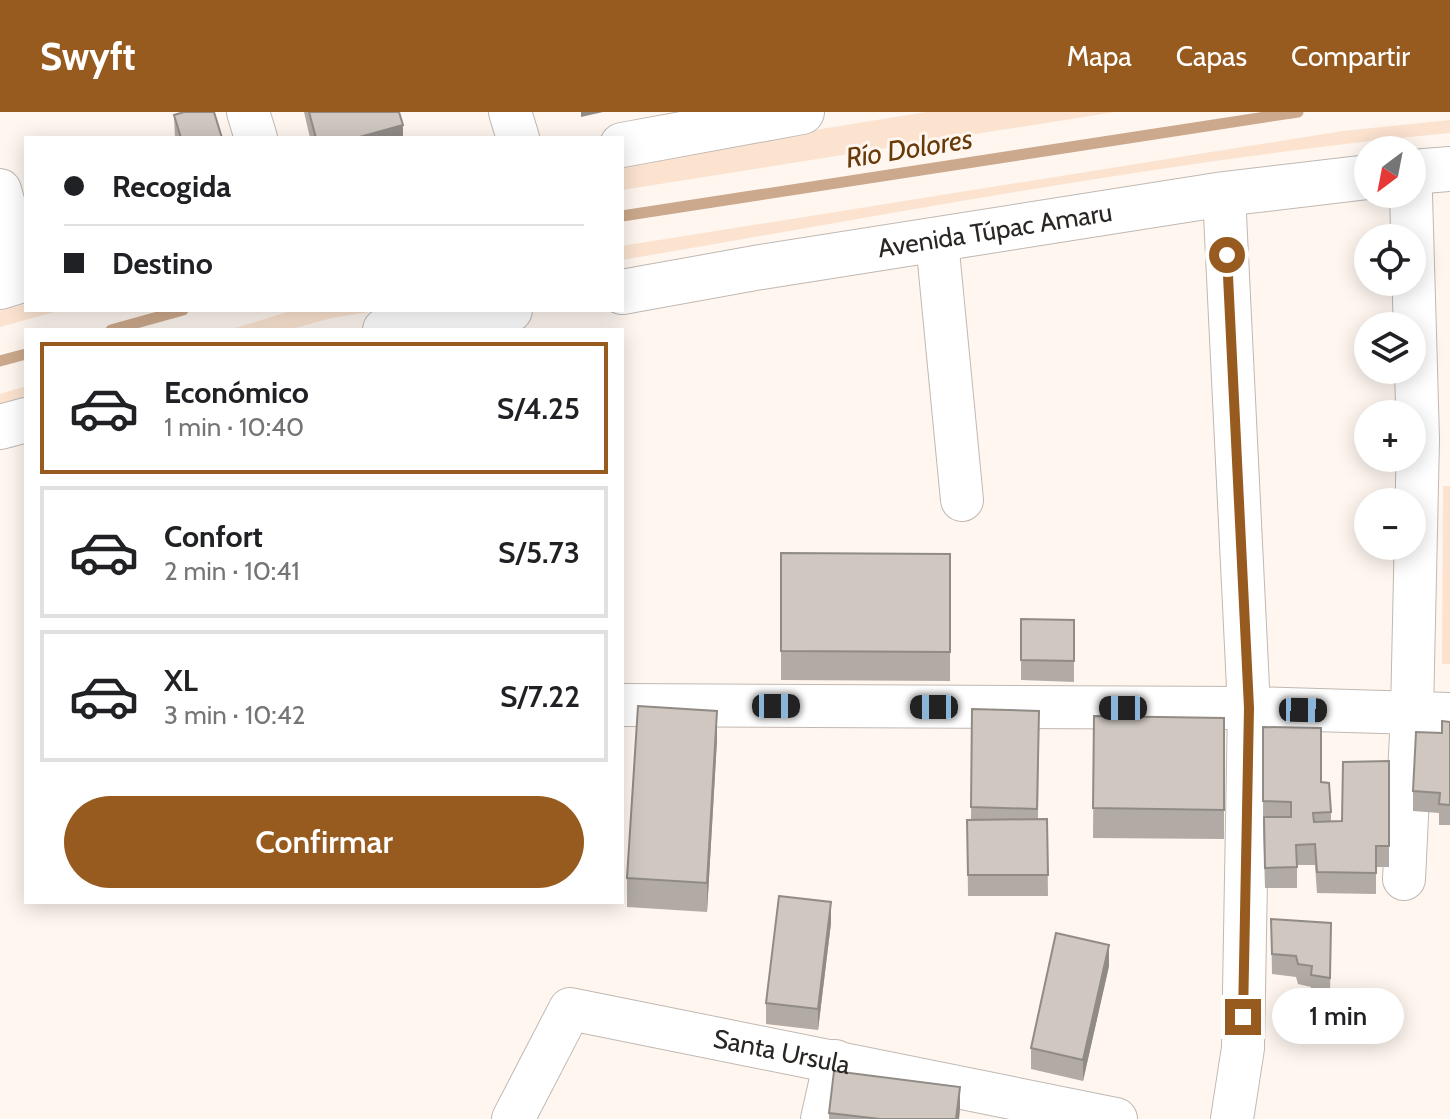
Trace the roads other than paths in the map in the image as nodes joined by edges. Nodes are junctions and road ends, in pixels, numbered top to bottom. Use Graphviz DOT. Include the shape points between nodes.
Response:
graph roads {
  1 [pos="248,112"];
  2 [pos="510,112"];
  3 [pos="782,114"];
  4 [pos="255,136"];
  5 [pos="517,136"];
  6 [pos="624,145"];
  7 [pos="1450,169"];
  8 [pos="1426,171"];
  9 [pos="1354,179"];
  10 [pos="0,190"];
  11 [pos="1224,194"];
  12 [pos="1412,208"];
  13 [pos="937,241"];
  14 [pos="24,272"];
  15 [pos="24,280"];
  16 [pos="0,287"];
  17 [pos="624,292"];
  18 [pos="498,312"];
  19 [pos="398,328"];
  20 [pos="24,421"];
  21 [pos="0,427"];
  22 [pos="1434,439"];
  23 [pos="962,500"];
  24 [pos="624,705"];
  25 [pos="1249,708"];
  26 [pos="1431,713"];
  27 [pos="1404,879"];
  28 [pos="835,1061"];
  29 [pos="513,1119"];
  30 [pos="822,1119"];
  31 [pos="1116,1119"];
  32 [pos="1232,1119"];
  1 -- 4 [label="street"];
  2 -- 5 [label="street"];
  3 -- 6 [label="street"];
  7 -- 8 [label="street"];
  9 -- 11 [label="street, Avenida Túpac Amaru"];
  10 -- 14 [label="street"];
  11 -- 13 [label="street, Avenida Túpac Amaru"];
  11 -- 25 [label="street"];
  12 -- 22 [label="street"];
  13 -- 17 [label="street, Avenida Túpac Amaru"];
  13 -- 23 [label="street"];
  15 -- 16 [label="street"];
  18 -- 19 [label="street"];
  20 -- 21 [label="street"];
  22 -- 26 [label="street"];
  24 -- 25 [label="street"];
  25 -- 26 [label="street"];
  25 -- 32 [label="street" via="1243,1048"];
  26 -- 27 [label="street"];
  28 -- 29 [label="street, Santa Ursula" via="570,1009"];
  28 -- 30 [label="street"];
  28 -- 31 [label="street, Santa Ursula"];
}
